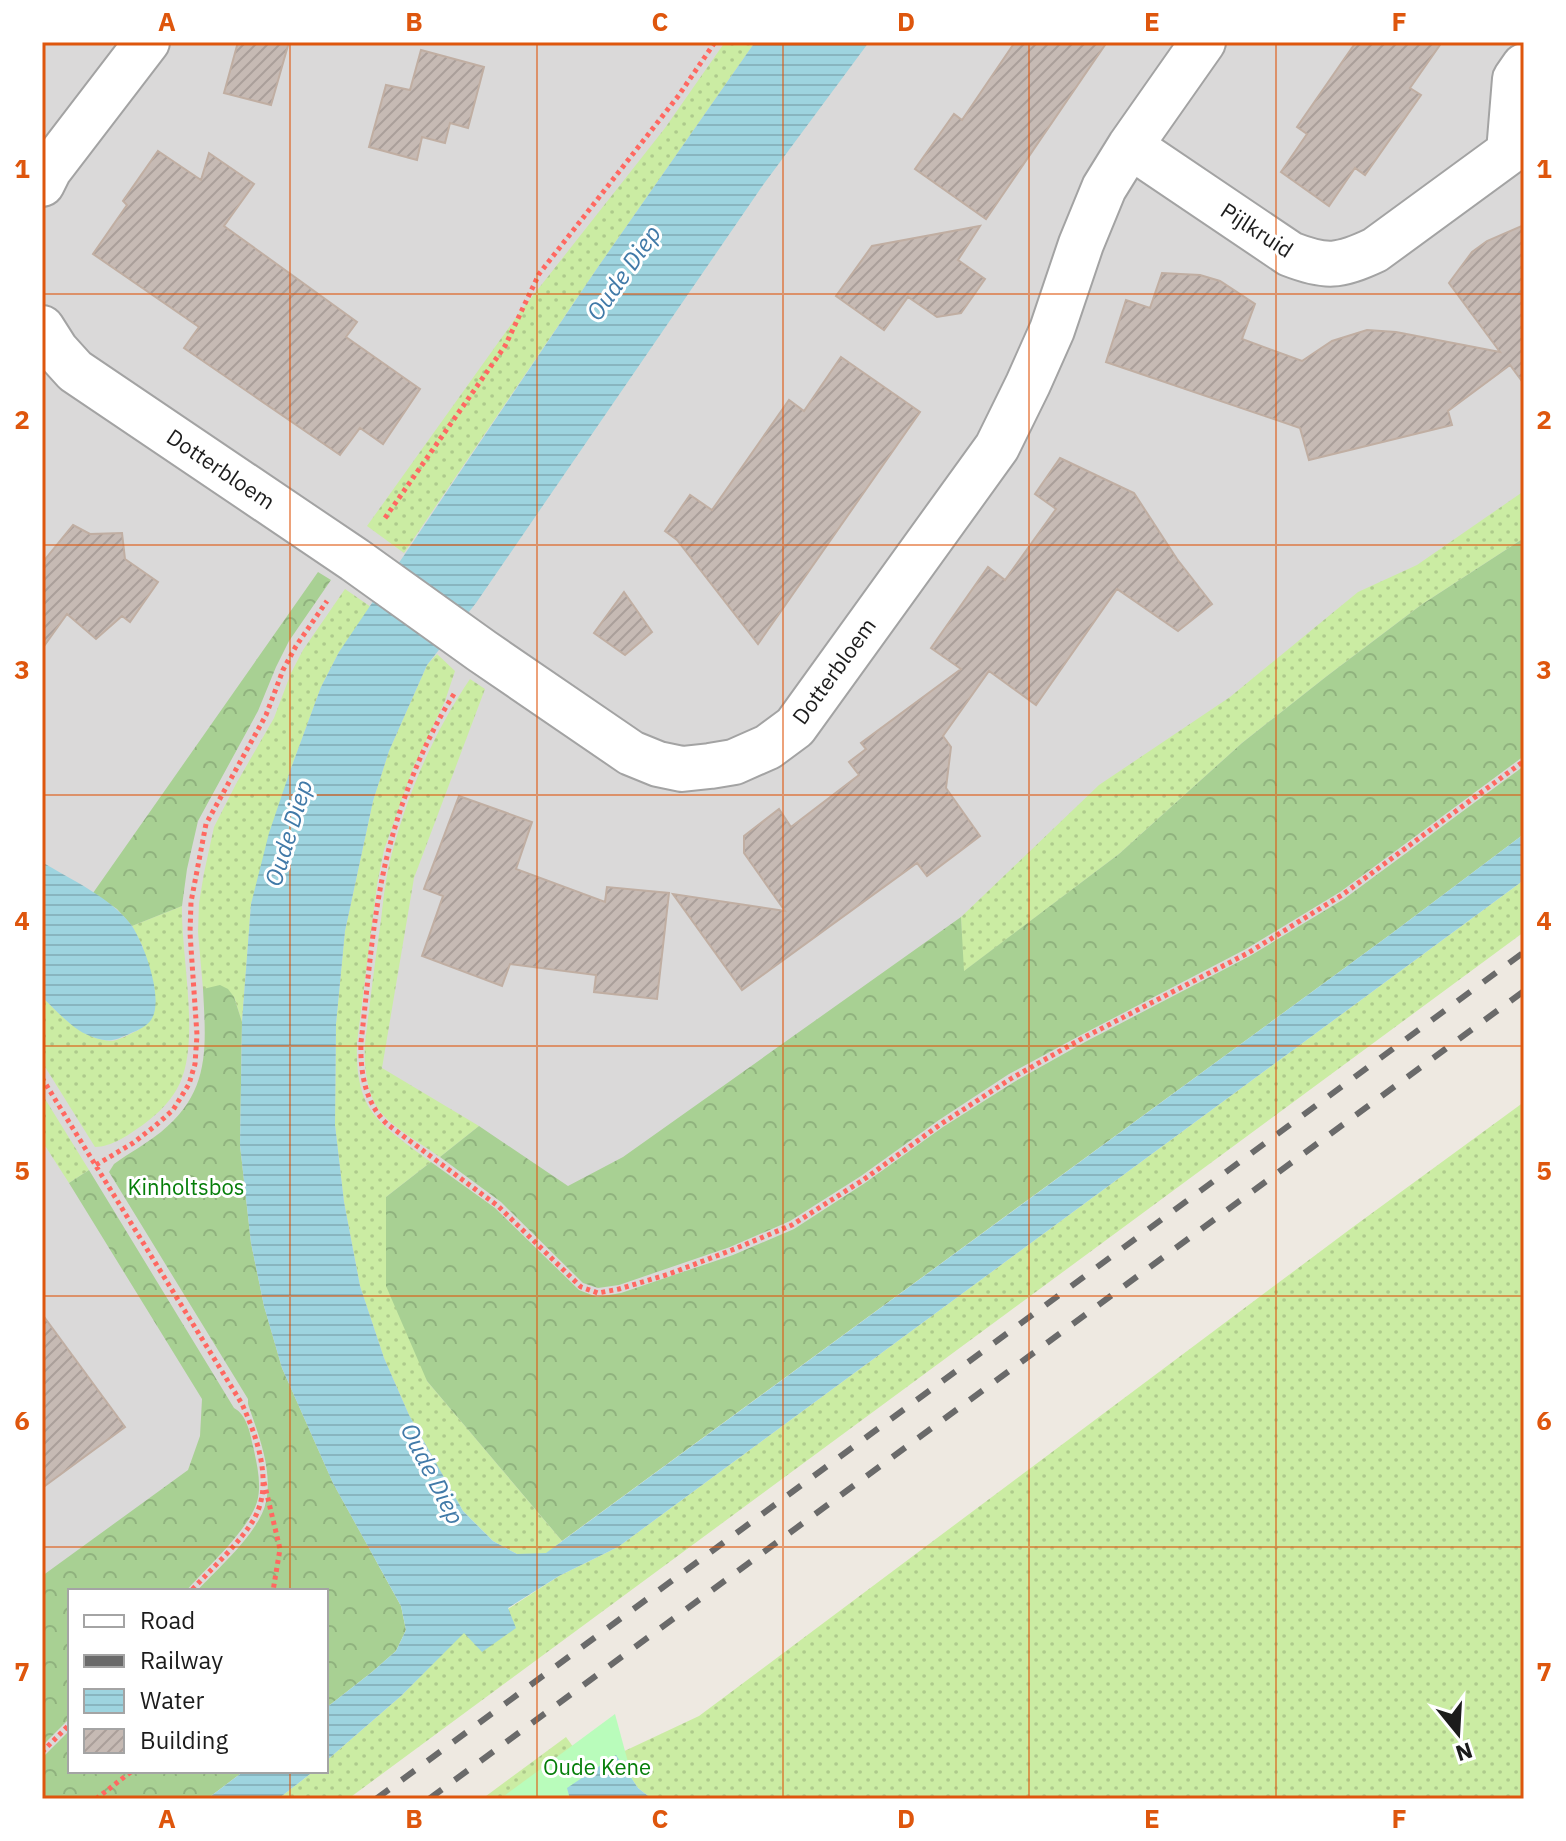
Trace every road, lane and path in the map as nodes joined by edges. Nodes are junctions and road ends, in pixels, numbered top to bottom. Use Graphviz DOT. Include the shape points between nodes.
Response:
graph roads {
  1 [pos="147,42"];
  2 [pos="715,42"];
  3 [pos="1203,42"];
  4 [pos="1524,66"];
  5 [pos="1130,146"];
  6 [pos="1516,147"];
  7 [pos="42,184"];
  8 [pos="42,328"];
  9 [pos="355,560"];
  10 [pos="482,651"];
  11 [pos="1524,761"];
  12 [pos="42,1078"];
  13 [pos="96,1165"];
  14 [pos="263,1476"];
  15 [pos="193,1589"];
  16 [pos="273,1589"];
  17 [pos="68,1726"];
  18 [pos="42,1752"];
  19 [pos="129,1773"];
  20 [pos="96,1799"];
  1 -- 7 [label="street"];
  2 -- 9 [label="path" via="539,274 505,346"];
  3 -- 5 [label="street, Dotterbloem"];
  4 -- 6 [label="street, Pijlkruid" via="1515,79"];
  5 -- 6 [label="street, Pijlkruid" via="1290,254 1334,264 1375,250"];
  5 -- 10 [label="street, Dotterbloem" via="1104,188 1052,330 997,447 795,727 734,762 682,769 658,764 631,753"];
  8 -- 9 [label="street, Dotterbloem" via="75,371"];
  9 -- 10 [label="street, Dotterbloem"];
  9 -- 13 [label="path" via="296,646 266,715 206,824 191,902 197,1035 189,1084 173,1110"];
  10 -- 11 [label="path" via="437,724 389,851 361,1042 363,1077 371,1105 387,1124 498,1206 581,1287 598,1293 669,1274 792,1225 1012,1078 1248,953 1342,895"];
  12 -- 13 [label="path"];
  13 -- 14 [label="path" via="242,1404"];
  14 -- 15 [label="path" via="254,1519"];
  14 -- 16 [label="path" via="280,1549"];
  17 -- 18 [label="path"];
  19 -- 20 [label="path"];
}
